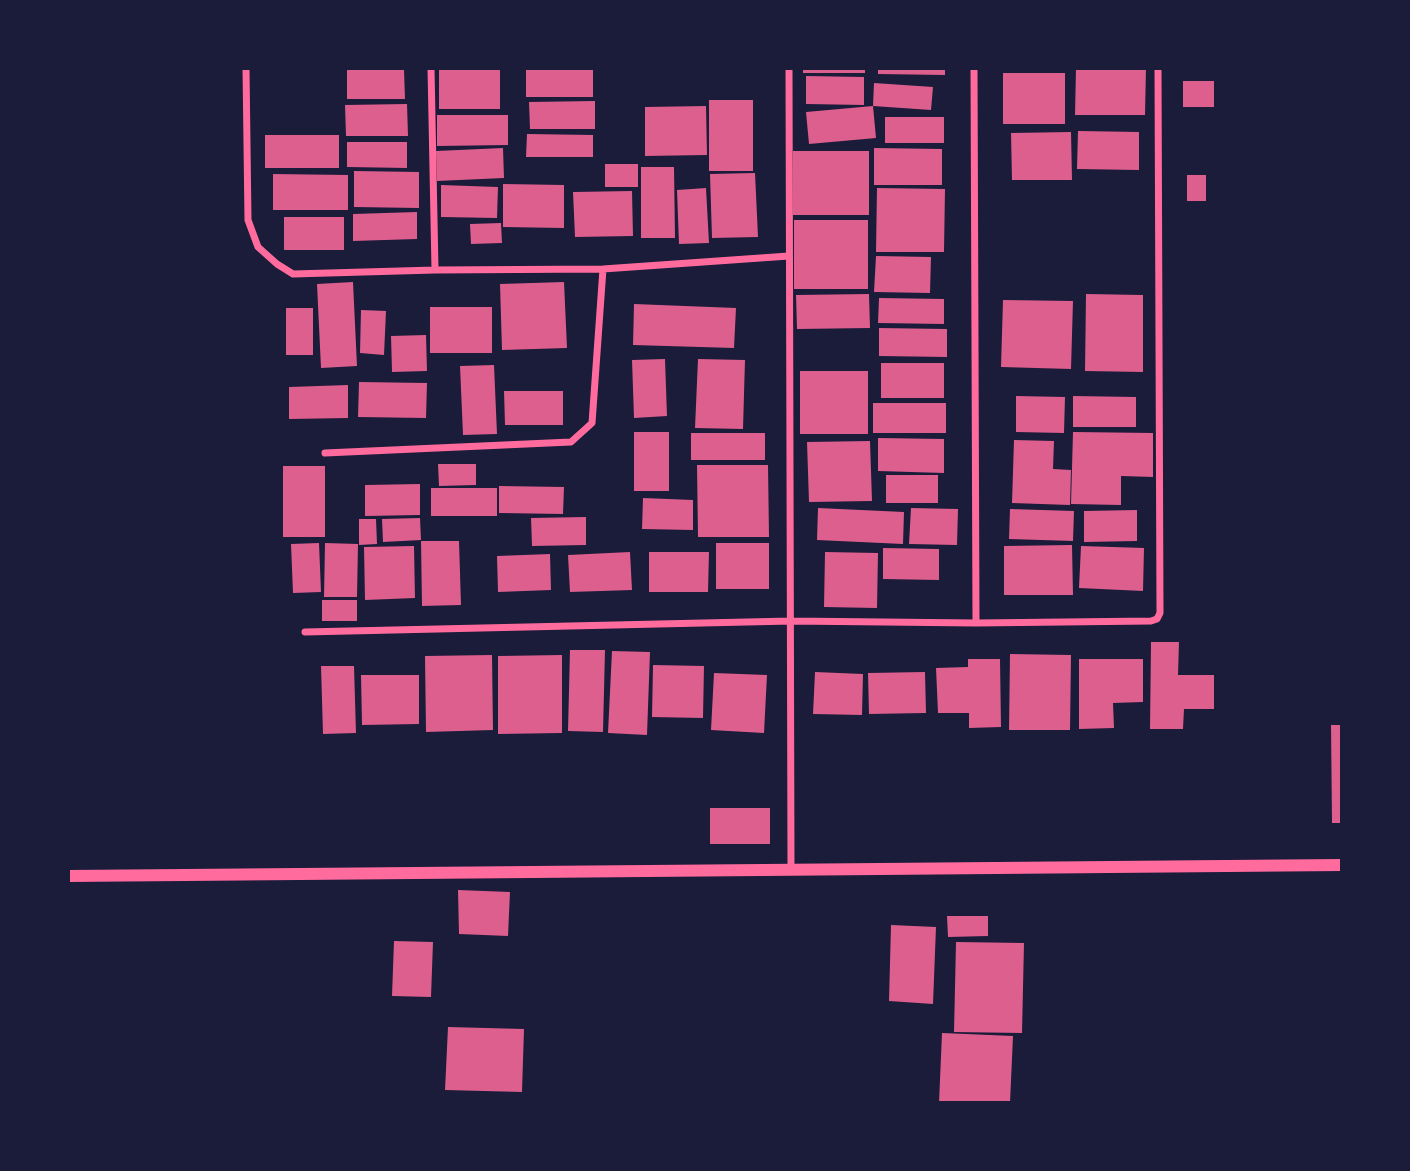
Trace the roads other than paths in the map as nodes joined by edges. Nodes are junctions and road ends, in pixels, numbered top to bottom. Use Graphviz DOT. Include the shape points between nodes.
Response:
graph roads {
  1 [pos="246,68"];
  2 [pos="431,68"];
  3 [pos="789,68"];
  4 [pos="974,68"];
  5 [pos="1158,68"];
  6 [pos="789,256"];
  7 [pos="603,269"];
  8 [pos="435,270"];
  9 [pos="325,453"];
  10 [pos="791,621"];
  11 [pos="976,623"];
  12 [pos="305,632"];
  13 [pos="1342,864"];
  14 [pos="791,869"];
  15 [pos="68,876"];
  1 -- 8 [label="street" via="248,220 258,247 293,274"];
  2 -- 8 [label="street"];
  3 -- 6 [label="street"];
  4 -- 11 [label="street"];
  5 -- 11 [label="street" via="1160,613 1151,621"];
  6 -- 7 [label="street"];
  6 -- 10 [label="street"];
  7 -- 8 [label="street"];
  7 -- 9 [label="street" via="592,423 571,442"];
  10 -- 11 [label="street"];
  10 -- 12 [label="street"];
  10 -- 14 [label="street"];
  13 -- 14 [label="street"];
  14 -- 15 [label="street"];
}
